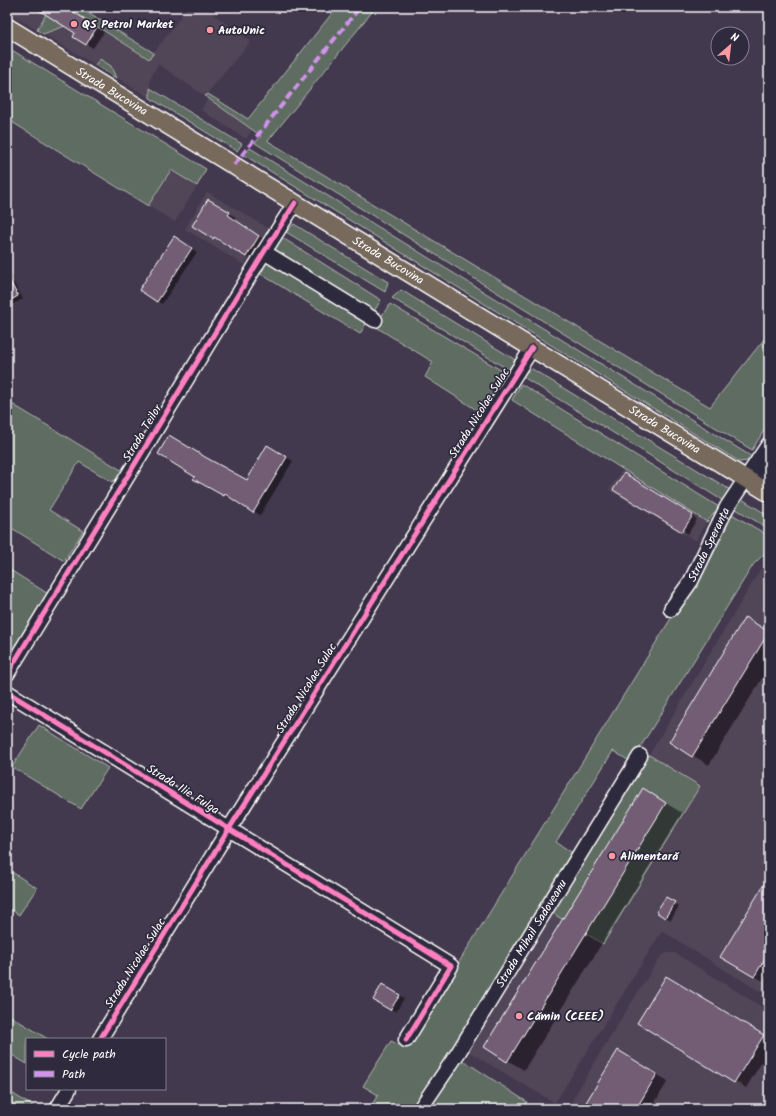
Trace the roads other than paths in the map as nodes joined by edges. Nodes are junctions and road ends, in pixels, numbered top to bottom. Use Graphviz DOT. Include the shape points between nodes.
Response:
graph roads {
  1 [pos="7,27"];
  2 [pos="295,203"];
  3 [pos="264,252"];
  4 [pos="375,320"];
  5 [pos="532,348"];
  6 [pos="769,444"];
  7 [pos="769,463"];
  8 [pos="757,486"];
  9 [pos="671,609"];
  10 [pos="7,674"];
  11 [pos="7,692"];
  12 [pos="640,756"];
  13 [pos="229,829"];
  14 [pos="101,1038"];
  15 [pos="406,1040"];
  16 [pos="68,1090"];
  17 [pos="57,1109"];
  18 [pos="420,1109"];
  1 -- 2 [label="main road, Strada Bucovina"];
  2 -- 3 [label="street, Strada Teilor"];
  2 -- 5 [label="main road, Strada Bucovina"];
  3 -- 4 [label="street"];
  3 -- 10 [label="street, Strada Teilor"];
  5 -- 8 [label="main road, Strada Bucovina"];
  5 -- 13 [label="street, Strada Nicolae Sulac"];
  6 -- 8 [label="street"];
  7 -- 8 [label="street"];
  8 -- 9 [label="street, Strada Speranța" via="727,507 690,581"];
  11 -- 13 [label="street, Strada Ilie Fulga"];
  12 -- 18 [label="street, Strada Mihail Sadoveanu" via="458,1053"];
  13 -- 14 [label="street, Strada Nicolae Sulac"];
  13 -- 15 [label="street, Strada Ilie Fulga" via="451,966"];
  16 -- 17 [label="street"];
}
